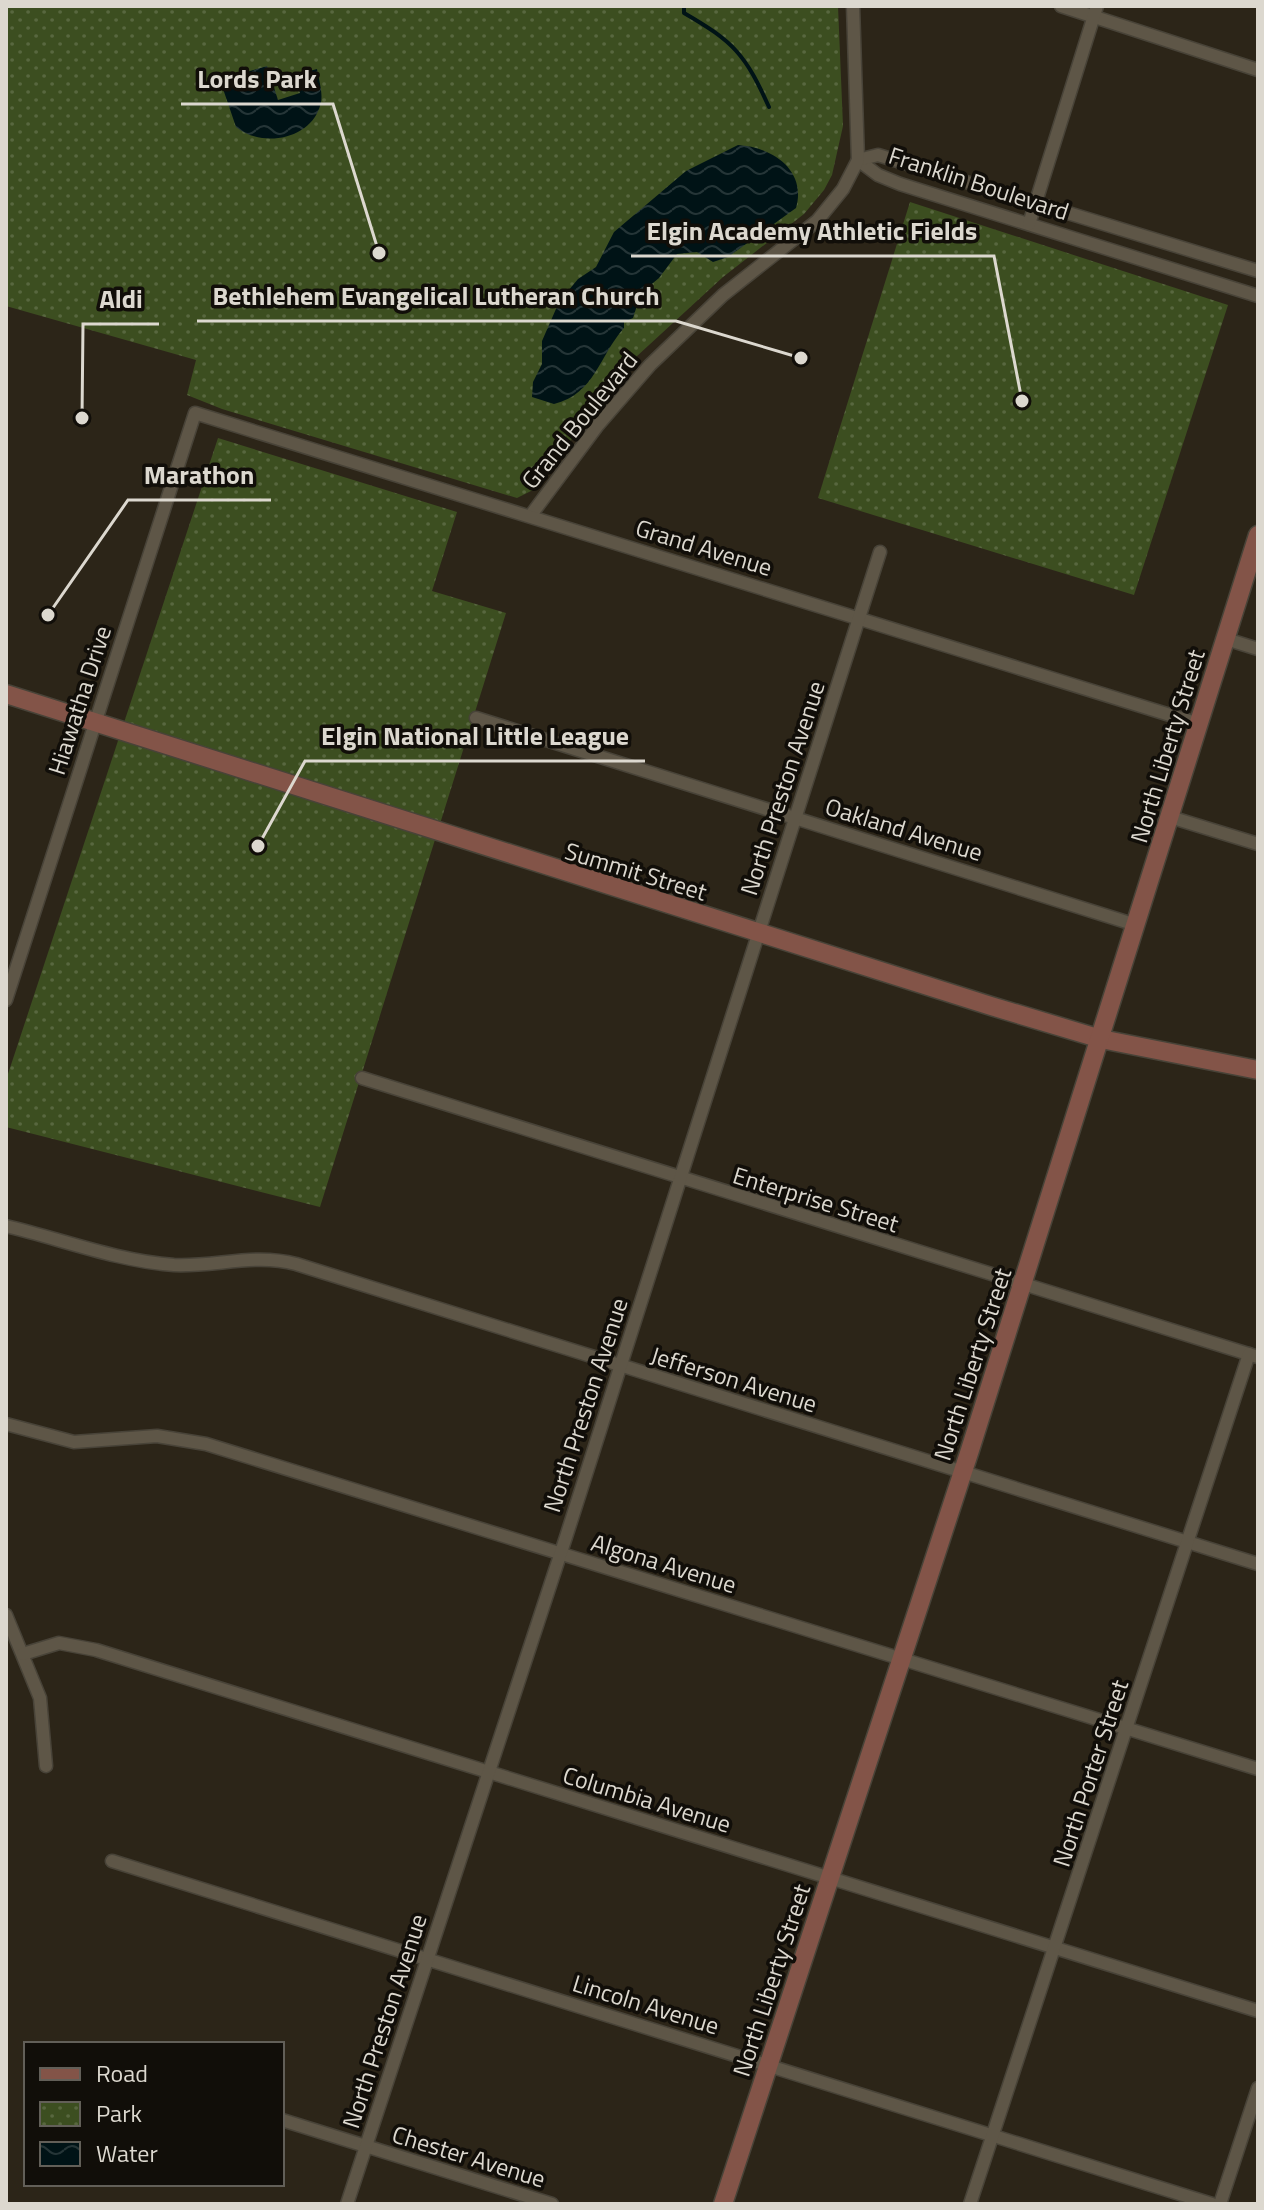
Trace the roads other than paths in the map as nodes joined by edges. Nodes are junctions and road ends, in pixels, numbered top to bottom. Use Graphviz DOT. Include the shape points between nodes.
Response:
graph roads {
  1 [pos="853,6"];
  2 [pos="1061,6"];
  3 [pos="1095,11"];
  4 [pos="1258,70"];
  5 [pos="858,160"];
  6 [pos="1036,202"];
  7 [pos="1029,224"];
  8 [pos="1258,271"];
  9 [pos="1258,296"];
  10 [pos="195,413"];
  11 [pos="531,515"];
  12 [pos="1258,535"];
  13 [pos="880,552"];
  14 [pos="860,618"];
  15 [pos="1226,639"];
  16 [pos="1258,649"];
  17 [pos="6,694"];
  18 [pos="476,718"];
  19 [pos="94,722"];
  20 [pos="1199,724"];
  21 [pos="1170,817"];
  22 [pos="796,818"];
  23 [pos="1258,844"];
  24 [pos="1136,925"];
  25 [pos="758,934"];
  26 [pos="6,1000"];
  27 [pos="1101,1039"];
  28 [pos="1258,1070"];
  29 [pos="362,1078"];
  30 [pos="681,1180"];
  31 [pos="6,1226"];
  32 [pos="1022,1285"];
  33 [pos="1253,1356"];
  34 [pos="620,1367"];
  35 [pos="6,1424"];
  36 [pos="963,1472"];
  37 [pos="1188,1542"];
  38 [pos="560,1554"];
  39 [pos="1258,1564"];
  40 [pos="6,1615"];
  41 [pos="23,1654"];
  42 [pos="901,1659"];
  43 [pos="1127,1730"];
  44 [pos="46,1766"];
  45 [pos="1258,1769"];
  46 [pos="489,1773"];
  47 [pos="112,1861"];
  48 [pos="829,1877"];
  49 [pos="1055,1949"];
  50 [pos="428,1960"];
  51 [pos="1258,2011"];
  52 [pos="770,2065"];
  53 [pos="1258,2088"];
  54 [pos="284,2121"];
  55 [pos="994,2134"];
  56 [pos="366,2147"];
  57 [pos="347,2204"];
  58 [pos="552,2204"];
  59 [pos="723,2204"];
  60 [pos="970,2204"];
  61 [pos="1212,2204"];
  62 [pos="1220,2204"];
  1 -- 5 [label="street"];
  2 -- 3 [label="street"];
  3 -- 4 [label="street"];
  3 -- 6 [label="street"];
  5 -- 6 [label="street, Franklin Boulevard" via="878,155"];
  5 -- 7 [label="street, Franklin Boulevard" via="900,184"];
  5 -- 11 [label="street, Grand Boulevard" via="826,212 723,295 650,365"];
  6 -- 7 [label="street"];
  6 -- 8 [label="street, Franklin Boulevard"];
  7 -- 9 [label="street, Franklin Boulevard"];
  10 -- 11 [label="street, Grand Avenue"];
  10 -- 19 [label="street, Hiawatha Drive"];
  11 -- 14 [label="street, Grand Avenue"];
  12 -- 15 [label="main road, North Liberty Street"];
  13 -- 14 [label="street, North Preston Avenue"];
  14 -- 20 [label="street, Grand Avenue"];
  14 -- 22 [label="street, North Preston Avenue"];
  15 -- 16 [label="street"];
  15 -- 20 [label="main road, North Liberty Street"];
  17 -- 19 [label="main road, Summit Street"];
  18 -- 22 [label="street, Oakland Avenue"];
  19 -- 25 [label="main road, Summit Street"];
  19 -- 26 [label="street, Hiawatha Drive"];
  20 -- 21 [label="main road, North Liberty Street"];
  21 -- 23 [label="street"];
  21 -- 24 [label="main road, North Liberty Street"];
  22 -- 24 [label="street, Oakland Avenue"];
  22 -- 25 [label="street, North Preston Avenue"];
  24 -- 27 [label="main road, North Liberty Street"];
  25 -- 27 [label="main road, Summit Street"];
  25 -- 30 [label="street, North Preston Avenue"];
  27 -- 28 [label="main road, Summit Street"];
  27 -- 32 [label="main road, North Liberty Street"];
  29 -- 30 [label="street, Enterprise Street"];
  30 -- 32 [label="street, Enterprise Street"];
  30 -- 34 [label="street, North Preston Avenue"];
  31 -- 34 [label="street, Jefferson Avenue" via="157,1263 281,1260"];
  32 -- 33 [label="street, Enterprise Street"];
  32 -- 36 [label="main road, North Liberty Street"];
  33 -- 37 [label="street, North Porter Street"];
  34 -- 36 [label="street, Jefferson Avenue"];
  34 -- 38 [label="street, North Preston Avenue"];
  35 -- 38 [label="street, Algona Avenue" via="74,1442 157,1436 196,1441"];
  36 -- 37 [label="street, Jefferson Avenue"];
  36 -- 42 [label="main road, North Liberty Street"];
  37 -- 39 [label="street, Jefferson Avenue"];
  37 -- 43 [label="street, North Porter Street"];
  38 -- 42 [label="street, Algona Avenue"];
  38 -- 46 [label="street, North Preston Avenue"];
  40 -- 41 [label="street"];
  41 -- 44 [label="street" via="40,1698"];
  41 -- 46 [label="street, Columbia Avenue" via="59,1643 92,1649"];
  42 -- 43 [label="street, Algona Avenue"];
  42 -- 48 [label="main road, North Liberty Street"];
  43 -- 45 [label="street, Algona Avenue"];
  43 -- 49 [label="street, North Porter Street"];
  46 -- 48 [label="street, Columbia Avenue"];
  46 -- 50 [label="street, North Preston Avenue"];
  47 -- 50 [label="street, Lincoln Avenue"];
  48 -- 49 [label="street, Columbia Avenue"];
  48 -- 52 [label="main road, North Liberty Street"];
  49 -- 51 [label="street, Columbia Avenue"];
  49 -- 55 [label="street, North Porter Street"];
  50 -- 52 [label="street, Lincoln Avenue"];
  50 -- 56 [label="street, North Preston Avenue"];
  52 -- 55 [label="street, Lincoln Avenue"];
  52 -- 59 [label="main road, North Liberty Street"];
  53 -- 62 [label="street"];
  54 -- 56 [label="street, Chester Avenue"];
  55 -- 60 [label="street, North Porter Street"];
  55 -- 61 [label="street, Lincoln Avenue"];
  56 -- 57 [label="street, North Preston Avenue"];
  56 -- 58 [label="street, Chester Avenue"];
}
